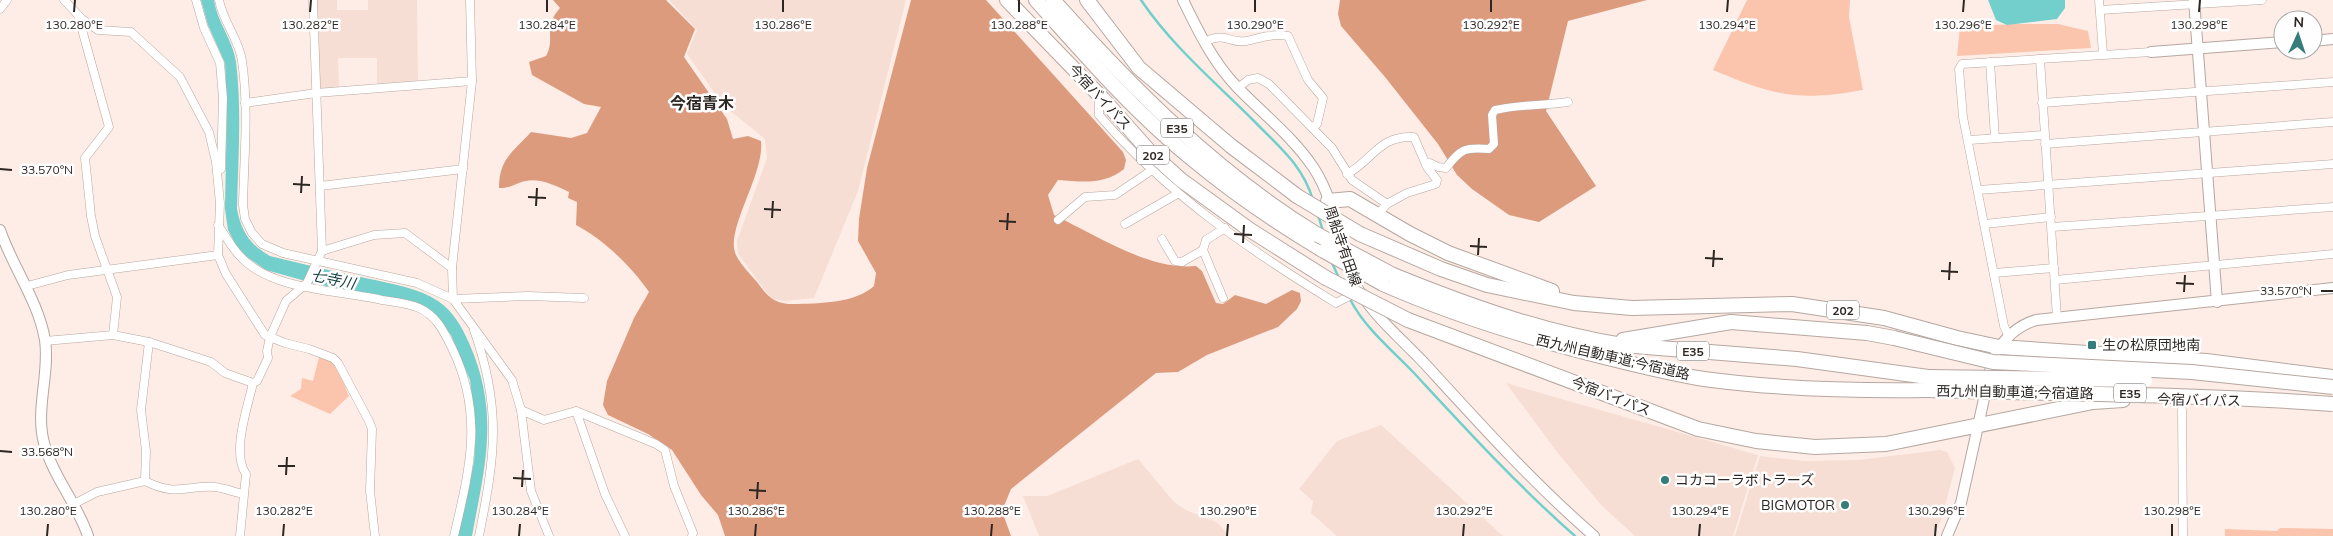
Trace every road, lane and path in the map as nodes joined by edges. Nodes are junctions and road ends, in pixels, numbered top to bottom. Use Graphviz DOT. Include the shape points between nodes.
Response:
graph roads {
  1 [pos="6,0"];
  2 [pos="64,0"];
  3 [pos="196,0"];
  4 [pos="220,0"];
  5 [pos="313,0"];
  6 [pos="470,0"];
  7 [pos="1007,0"];
  8 [pos="1036,0"];
  9 [pos="1053,0"];
  10 [pos="1087,0"];
  11 [pos="1183,0"];
  12 [pos="2099,0"];
  13 [pos="2262,0"];
  14 [pos="2195,2"];
  15 [pos="0,9"];
  16 [pos="2100,10"];
  17 [pos="78,14"];
  18 [pos="1204,42"];
  19 [pos="2273,43"];
  20 [pos="2198,48"];
  21 [pos="2150,52"];
  22 [pos="2103,54"];
  23 [pos="2040,59"];
  24 [pos="1990,62"];
  25 [pos="472,81"];
  26 [pos="2333,82"];
  27 [pos="1238,88"];
  28 [pos="2201,90"];
  29 [pos="316,93"];
  30 [pos="1103,99"];
  31 [pos="1568,102"];
  32 [pos="245,103"];
  33 [pos="2042,103"];
  34 [pos="2333,122"];
  35 [pos="1313,128"];
  36 [pos="2204,132"];
  37 [pos="1995,138"];
  38 [pos="1968,140"];
  39 [pos="2044,140"];
  40 [pos="1426,164"];
  41 [pos="2333,164"];
  42 [pos="464,169"];
  43 [pos="1152,170"];
  44 [pos="2208,173"];
  45 [pos="1347,174"];
  46 [pos="2048,185"];
  47 [pos="320,186"];
  48 [pos="1978,190"];
  49 [pos="1177,194"];
  50 [pos="1328,201"];
  51 [pos="220,204"];
  52 [pos="1387,204"];
  53 [pos="2333,207"];
  54 [pos="1377,215"];
  55 [pos="2210,216"];
  56 [pos="2051,217"];
  57 [pos="1058,220"];
  58 [pos="1125,224"];
  59 [pos="1985,224"];
  60 [pos="218,225"];
  61 [pos="2052,227"];
  62 [pos="1225,228"];
  63 [pos="1,233"];
  64 [pos="1162,239"];
  65 [pos="1202,250"];
  66 [pos="322,251"];
  67 [pos="2333,254"];
  68 [pos="218,255"];
  69 [pos="319,261"];
  70 [pos="2214,266"];
  71 [pos="452,268"];
  72 [pos="2054,268"];
  73 [pos="107,270"];
  74 [pos="1994,273"];
  75 [pos="2056,280"];
  76 [pos="305,285"];
  77 [pos="28,286"];
  78 [pos="2333,288"];
  79 [pos="1434,291"];
  80 [pos="1359,292"];
  81 [pos="584,298"];
  82 [pos="1223,298"];
  83 [pos="453,299"];
  84 [pos="2217,302"];
  85 [pos="1746,304"];
  86 [pos="1513,309"];
  87 [pos="2057,318"];
  88 [pos="471,321"];
  89 [pos="1644,330"];
  90 [pos="1670,331"];
  91 [pos="113,335"];
  92 [pos="270,337"];
  93 [pos="1590,340"];
  94 [pos="45,341"];
  95 [pos="149,342"];
  96 [pos="2004,342"];
  97 [pos="2333,377"];
  98 [pos="253,383"];
  99 [pos="1927,383"];
  100 [pos="2333,388"];
  101 [pos="2333,404"];
  102 [pos="2333,408"];
  103 [pos="521,410"];
  104 [pos="2182,410"];
  105 [pos="576,411"];
  106 [pos="1978,426"];
  107 [pos="145,481"];
  108 [pos="243,494"];
  109 [pos="74,504"];
  110 [pos="88,536"];
  111 [pos="239,536"];
  112 [pos="375,536"];
  113 [pos="454,536"];
  114 [pos="479,536"];
  115 [pos="548,536"];
  116 [pos="625,536"];
  117 [pos="692,536"];
  118 [pos="1594,536"];
  119 [pos="1947,536"];
  120 [pos="2182,536"];
  1 -- 15 [label="street"];
  2 -- 17 [label="street"];
  3 -- 51 [label="street" via="220,63 223,98"];
  4 -- 32 [label="street" via="242,61"];
  5 -- 29 [label="street"];
  6 -- 25 [label="street"];
  7 -- 30 [label="highway, 今宿バイパス / 202"];
  8 -- 99 [label="highway, 西九州自動車道;今宿道路 / E35, bridge" via="1114,84 1180,148 1242,198 1280,225 1383,284 1428,304 1540,341 1705,379 1851,391"];
  9 -- 79 [label="highway, 西九州自動車道;今宿道路 / E35, bridge" via="1160,112 1249,189 1318,235 1393,275"];
  10 -- 85 [label="highway, 202, bridge" via="1139,68 1231,146 1297,196 1360,234 1441,269 1487,285 1540,297 1632,308"];
  11 -- 18 [label="street, 周船寺有田線"];
  12 -- 16 [label="street"];
  13 -- 14 [label="street"];
  14 -- 16 [label="street"];
  14 -- 20 [label="street"];
  16 -- 22 [label="street"];
  17 -- 51 [label="street" via="98,30 131,32 180,77 209,132"];
  17 -- 73 [label="street" via="109,127 85,158 91,216"];
  18 -- 27 [label="street, 周船寺有田線"];
  18 -- 35 [label="street" via="1218,36 1244,42 1278,34 1288,36 1308,80 1323,98 1317,124"];
  19 -- 20 [label="street"];
  20 -- 21 [label="street"];
  20 -- 28 [label="street"];
  21 -- 22 [label="street"];
  22 -- 23 [label="street"];
  23 -- 24 [label="street"];
  23 -- 33 [label="street"];
  24 -- 37 [label="street"];
  24 -- 38 [label="street" via="1962,64 1959,69"];
  25 -- 29 [label="street"];
  25 -- 42 [label="street"];
  26 -- 28 [label="street"];
  27 -- 35 [label="street" via="1248,80 1258,78 1269,84"];
  27 -- 50 [label="street, 周船寺有田線" via="1297,145 1314,169"];
  28 -- 33 [label="street"];
  28 -- 36 [label="street"];
  29 -- 32 [label="street"];
  29 -- 47 [label="street"];
  30 -- 43 [label="street" via="1098,101 1099,115"];
  30 -- 106 [label="highway, 今宿バイパス / 202, bridge" via="1180,180 1250,230 1326,278 1408,320 1698,429 1756,441 1815,447 1886,444"];
  31 -- 40 [label="street" via="1533,107 1520,104 1495,110 1492,115 1494,144 1489,149 1468,148 1458,152 1446,168"];
  32 -- 69 [label="street" via="245,219 262,244"];
  33 -- 39 [label="street"];
  34 -- 36 [label="street"];
  35 -- 45 [label="street" via="1332,148"];
  36 -- 39 [label="street"];
  36 -- 44 [label="street"];
  37 -- 38 [label="street"];
  37 -- 39 [label="street"];
  38 -- 48 [label="street"];
  39 -- 46 [label="street"];
  40 -- 45 [label="street" via="1414,137 1400,136 1385,143"];
  40 -- 52 [label="street" via="1437,180 1436,184 1407,193"];
  41 -- 44 [label="street"];
  42 -- 47 [label="street"];
  42 -- 71 [label="street"];
  43 -- 49 [label="street"];
  43 -- 57 [label="street" via="1115,195 1086,197"];
  44 -- 46 [label="street"];
  44 -- 55 [label="street"];
  45 -- 52 [label="street"];
  46 -- 48 [label="street"];
  46 -- 56 [label="street"];
  47 -- 66 [label="street"];
  48 -- 59 [label="street"];
  49 -- 58 [label="street"];
  49 -- 62 [label="street"];
  50 -- 54 [label="highway" via="1350,199"];
  50 -- 80 [label="street, 周船寺有田線"];
  51 -- 60 [label="street"];
  52 -- 54 [label="street"];
  53 -- 55 [label="street"];
  54 -- 85 [label="highway" via="1448,253 1544,289 1606,300"];
  55 -- 61 [label="street"];
  55 -- 70 [label="street"];
  56 -- 59 [label="street"];
  56 -- 61 [label="street"];
  59 -- 74 [label="street"];
  60 -- 68 [label="street"];
  60 -- 76 [label="street" via="240,257 265,275"];
  61 -- 72 [label="street"];
  62 -- 65 [label="street" via="1206,240"];
  62 -- 80 [label="street" via="1277,267 1336,303"];
  63 -- 77 [label="street"];
  64 -- 65 [label="street" via="1175,261 1182,262"];
  65 -- 82 [label="street"];
  66 -- 69 [label="street"];
  66 -- 71 [label="street" via="374,235 405,233"];
  67 -- 70 [label="street"];
  68 -- 73 [label="street"];
  68 -- 92 [label="street" via="254,320"];
  69 -- 76 [label="street"];
  69 -- 83 [label="street" via="417,283"];
  70 -- 75 [label="street"];
  70 -- 84 [label="street"];
  71 -- 83 [label="street"];
  72 -- 74 [label="street"];
  72 -- 75 [label="street"];
  73 -- 77 [label="street" via="68,275"];
  73 -- 91 [label="street" via="117,298"];
  74 -- 96 [label="street"];
  75 -- 87 [label="street"];
  76 -- 92 [label="street" via="286,301"];
  76 -- 113 [label="street" via="419,308 440,324 468,389 472,428 469,476"];
  77 -- 94 [label="street"];
  78 -- 84 [label="street"];
  79 -- 86 [label="highway"];
  79 -- 93 [label="highway, 西九州自動車道;今宿道路 / E35"];
  80 -- 118 [label="street, 周船寺有田線" via="1524,472"];
  81 -- 83 [label="street"];
  83 -- 88 [label="street"];
  84 -- 87 [label="street"];
  85 -- 96 [label="highway, 202" via="1792,304 1856,312 1957,338"];
  87 -- 96 [label="street" via="2020,325"];
  88 -- 103 [label="street" via="512,380"];
  88 -- 114 [label="street" via="491,389 494,440"];
  89 -- 90 [label="highway"];
  90 -- 93 [label="highway" via="1630,339"];
  90 -- 100 [label="highway, bridge" via="1731,322 1867,333 1992,362 2192,372"];
  91 -- 94 [label="street"];
  91 -- 95 [label="street"];
  92 -- 98 [label="street" via="268,358"];
  92 -- 112 [label="street" via="333,358 369,421 373,450 370,491"];
  93 -- 99 [label="highway, 西九州自動車道;今宿道路 / E35" via="1836,363"];
  94 -- 109 [label="street" via="41,410 43,440 50,464"];
  95 -- 98 [label="street" via="211,362 225,373"];
  95 -- 107 [label="street" via="141,410 146,451"];
  96 -- 97 [label="highway, 202"];
  96 -- 106 [label="street" via="1993,358"];
  98 -- 108 [label="street" via="239,453 246,474"];
  99 -- 100 [label="highway, 西九州自動車道;今宿道路 / E35, bridge" via="2139,380"];
  99 -- 101 [label="highway, 西九州自動車道;今宿道路 / E35, bridge"];
  102 -- 106 [label="highway, 今宿バイパス / 202" via="2223,399 2138,399 2093,402"];
  103 -- 105 [label="street" via="544,420"];
  103 -- 115 [label="street" via="532,491"];
  104 -- 120 [label="street"];
  105 -- 116 [label="street" via="605,494"];
  105 -- 117 [label="street" via="665,450"];
  106 -- 119 [label="street" via="1961,503"];
  107 -- 108 [label="street" via="159,488 214,487"];
  107 -- 109 [label="street" via="97,492"];
  108 -- 111 [label="street"];
  109 -- 110 [label="street"];
}
